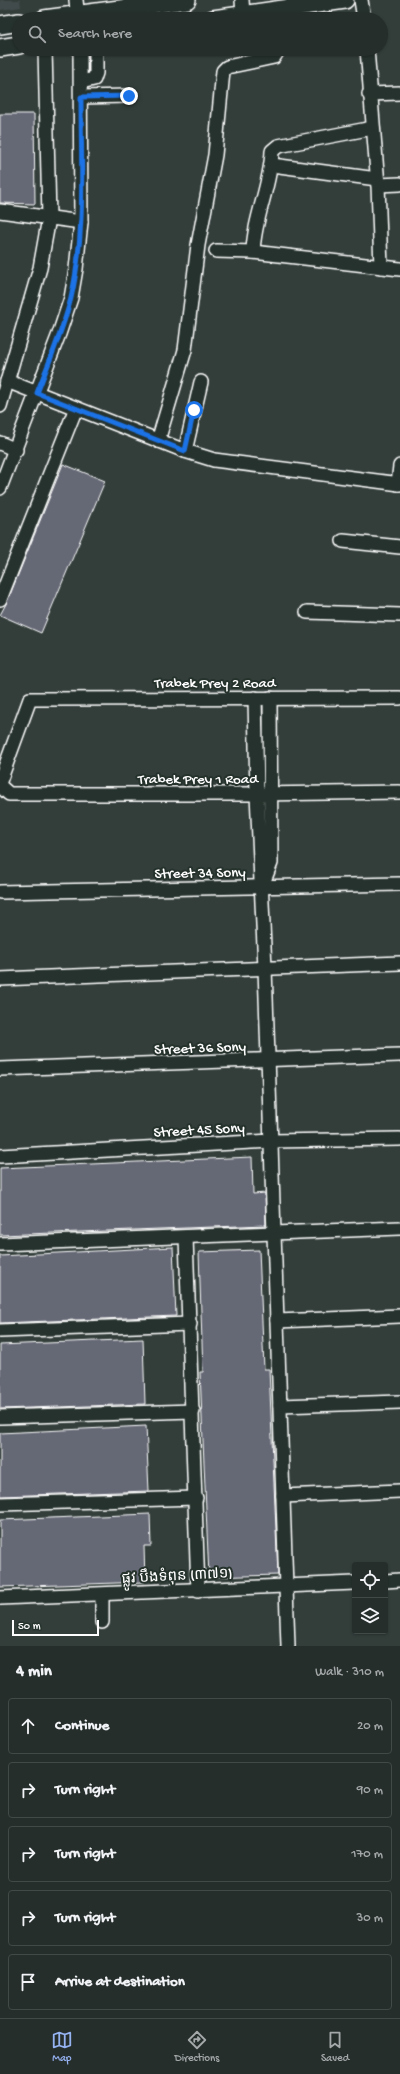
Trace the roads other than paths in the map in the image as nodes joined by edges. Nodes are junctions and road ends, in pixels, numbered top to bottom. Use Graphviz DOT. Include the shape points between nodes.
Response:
graph roads {
  1 [pos="187,0"];
  2 [pos="345,0"];
  3 [pos="361,0"];
  4 [pos="242,8"];
  5 [pos="77,11"];
  6 [pos="231,12"];
  7 [pos="267,12"];
  8 [pos="289,12"];
  9 [pos="363,12"];
  10 [pos="12,23"];
  11 [pos="0,25"];
  12 [pos="12,46"];
  13 [pos="0,48"];
  14 [pos="45,56"];
  15 [pos="80,56"];
  16 [pos="96,56"];
  17 [pos="275,56"];
  18 [pos="367,56"];
  19 [pos="81,82"];
  20 [pos="400,93"];
  21 [pos="370,94"];
  22 [pos="129,96"];
  23 [pos="81,97"];
  24 [pos="373,128"];
  25 [pos="272,165"];
  26 [pos="378,182"];
  27 [pos="400,184"];
  28 [pos="0,211"];
  29 [pos="50,218"];
  30 [pos="81,222"];
  31 [pos="216,251"];
  32 [pos="253,252"];
  33 [pos="381,267"];
  34 [pos="400,268"];
  35 [pos="7,381"];
  36 [pos="201,382"];
  37 [pos="37,393"];
  38 [pos="0,406"];
  39 [pos="76,408"];
  40 [pos="158,441"];
  41 [pos="0,443"];
  42 [pos="16,450"];
  43 [pos="185,451"];
  44 [pos="400,466"];
  45 [pos="399,484"];
  46 [pos="0,488"];
  47 [pos="343,540"];
  48 [pos="400,547"];
  49 [pos="0,599"];
  50 [pos="307,612"];
  51 [pos="400,615"];
  52 [pos="255,698"];
  53 [pos="270,698"];
  54 [pos="400,698"];
  55 [pos="0,781"];
  56 [pos="0,786"];
  57 [pos="400,792"];
  58 [pos="256,794"];
  59 [pos="270,794"];
  60 [pos="400,884"];
  61 [pos="262,886"];
  62 [pos="0,892"];
  63 [pos="400,963"];
  64 [pos="266,968"];
  65 [pos="0,979"];
  66 [pos="400,1055"];
  67 [pos="268,1060"];
  68 [pos="0,1069"];
  69 [pos="400,1139"];
  70 [pos="271,1141"];
  71 [pos="0,1156"];
  72 [pos="400,1228"];
  73 [pos="274,1233"];
  74 [pos="186,1237"];
  75 [pos="0,1244"];
  76 [pos="400,1316"];
  77 [pos="277,1321"];
  78 [pos="190,1324"];
  79 [pos="0,1331"];
  80 [pos="400,1402"];
  81 [pos="280,1406"];
  82 [pos="193,1411"];
  83 [pos="0,1417"];
  84 [pos="400,1491"];
  85 [pos="283,1496"];
  86 [pos="196,1498"];
  87 [pos="0,1504"];
  88 [pos="400,1580"];
  89 [pos="388,1581"];
  90 [pos="352,1583"];
  91 [pos="286,1586"];
  92 [pos="198,1591"];
  93 [pos="102,1595"];
  94 [pos="0,1598"];
  95 [pos="102,1622"];
  96 [pos="288,1646"];
  1 -- 5 [label="main road"];
  2 -- 8 [label="main road"];
  3 -- 9 [label="street"];
  4 -- 6 [label="main road"];
  4 -- 7 [label="main road"];
  10 -- 11 [label="main road"];
  12 -- 13 [label="main road"];
  14 -- 29 [label="street"];
  15 -- 19 [label="street"];
  16 -- 19 [label="street" via="94,79"];
  17 -- 40 [label="street" via="227,67 223,71 215,155 198,245 185,350"];
  18 -- 21 [label="street"];
  19 -- 23 [label="street"];
  20 -- 21 [label="street"];
  21 -- 24 [label="street"];
  22 -- 23 [label="street"];
  23 -- 30 [label="street"];
  24 -- 25 [label="street" via="278,146 272,151"];
  24 -- 26 [label="street"];
  25 -- 26 [label="street"];
  25 -- 32 [label="street" via="253,236"];
  26 -- 27 [label="street"];
  26 -- 33 [label="street"];
  28 -- 29 [label="street"];
  29 -- 30 [label="street"];
  29 -- 35 [label="street" via="40,268"];
  30 -- 37 [label="street" via="71,298"];
  31 -- 32 [label="street"];
  32 -- 33 [label="street"];
  33 -- 34 [label="street"];
  35 -- 37 [label="street"];
  35 -- 38 [label="street"];
  36 -- 43 [label="street"];
  37 -- 39 [label="street"];
  37 -- 42 [label="street"];
  39 -- 40 [label="street"];
  39 -- 49 [label="street"];
  40 -- 43 [label="street"];
  41 -- 42 [label="street"];
  42 -- 46 [label="street"];
  43 -- 45 [label="street" via="214,460"];
  44 -- 45 [label="street"];
  47 -- 48 [label="street"];
  50 -- 51 [label="street"];
  52 -- 53 [label="street, Trabek Prey 2 Road"];
  52 -- 55 [label="street, Trabek Prey 2 Road" via="30,700"];
  52 -- 58 [label="street"];
  53 -- 54 [label="street, Trabek Prey 2 Road"];
  53 -- 59 [label="street"];
  56 -- 58 [label="street, Trabek Prey 1 Road" via="9,794"];
  57 -- 59 [label="street, Trabek Prey 1 Road"];
  58 -- 59 [label="street, Trabek Prey 1 Road"];
  58 -- 61 [label="street"];
  59 -- 61 [label="street" via="271,863"];
  60 -- 61 [label="street, Street 34 Sony"];
  61 -- 62 [label="street, Street 34 Sony"];
  61 -- 64 [label="street"];
  63 -- 64 [label="street"];
  64 -- 65 [label="street"];
  64 -- 67 [label="street"];
  66 -- 67 [label="street, Street 36 Sony"];
  67 -- 68 [label="street, Street 36 Sony"];
  67 -- 70 [label="street"];
  69 -- 70 [label="street, Street 45 Sony"];
  70 -- 71 [label="street, Street 45 Sony"];
  70 -- 73 [label="street"];
  72 -- 73 [label="street"];
  73 -- 74 [label="street"];
  73 -- 77 [label="street"];
  74 -- 75 [label="street"];
  74 -- 78 [label="street"];
  76 -- 77 [label="street"];
  77 -- 81 [label="street"];
  78 -- 79 [label="street"];
  78 -- 82 [label="street"];
  80 -- 81 [label="street"];
  81 -- 85 [label="street"];
  82 -- 83 [label="street"];
  82 -- 86 [label="street"];
  84 -- 85 [label="street"];
  85 -- 91 [label="street"];
  86 -- 87 [label="street"];
  86 -- 92 [label="street"];
  88 -- 89 [label="street"];
  90 -- 91 [label="street, ផ្លូវ បឹងទំពុន (៣៧១)"];
  91 -- 92 [label="street, ផ្លូវ បឹងទំពុន (៣៧១)"];
  91 -- 96 [label="street"];
  92 -- 93 [label="street, ផ្លូវ បឹងទំពុន (៣៧១)"];
  93 -- 94 [label="street, ផ្លូវ បឹងទំពុន (៣៧១)"];
  93 -- 95 [label="street"];
}
